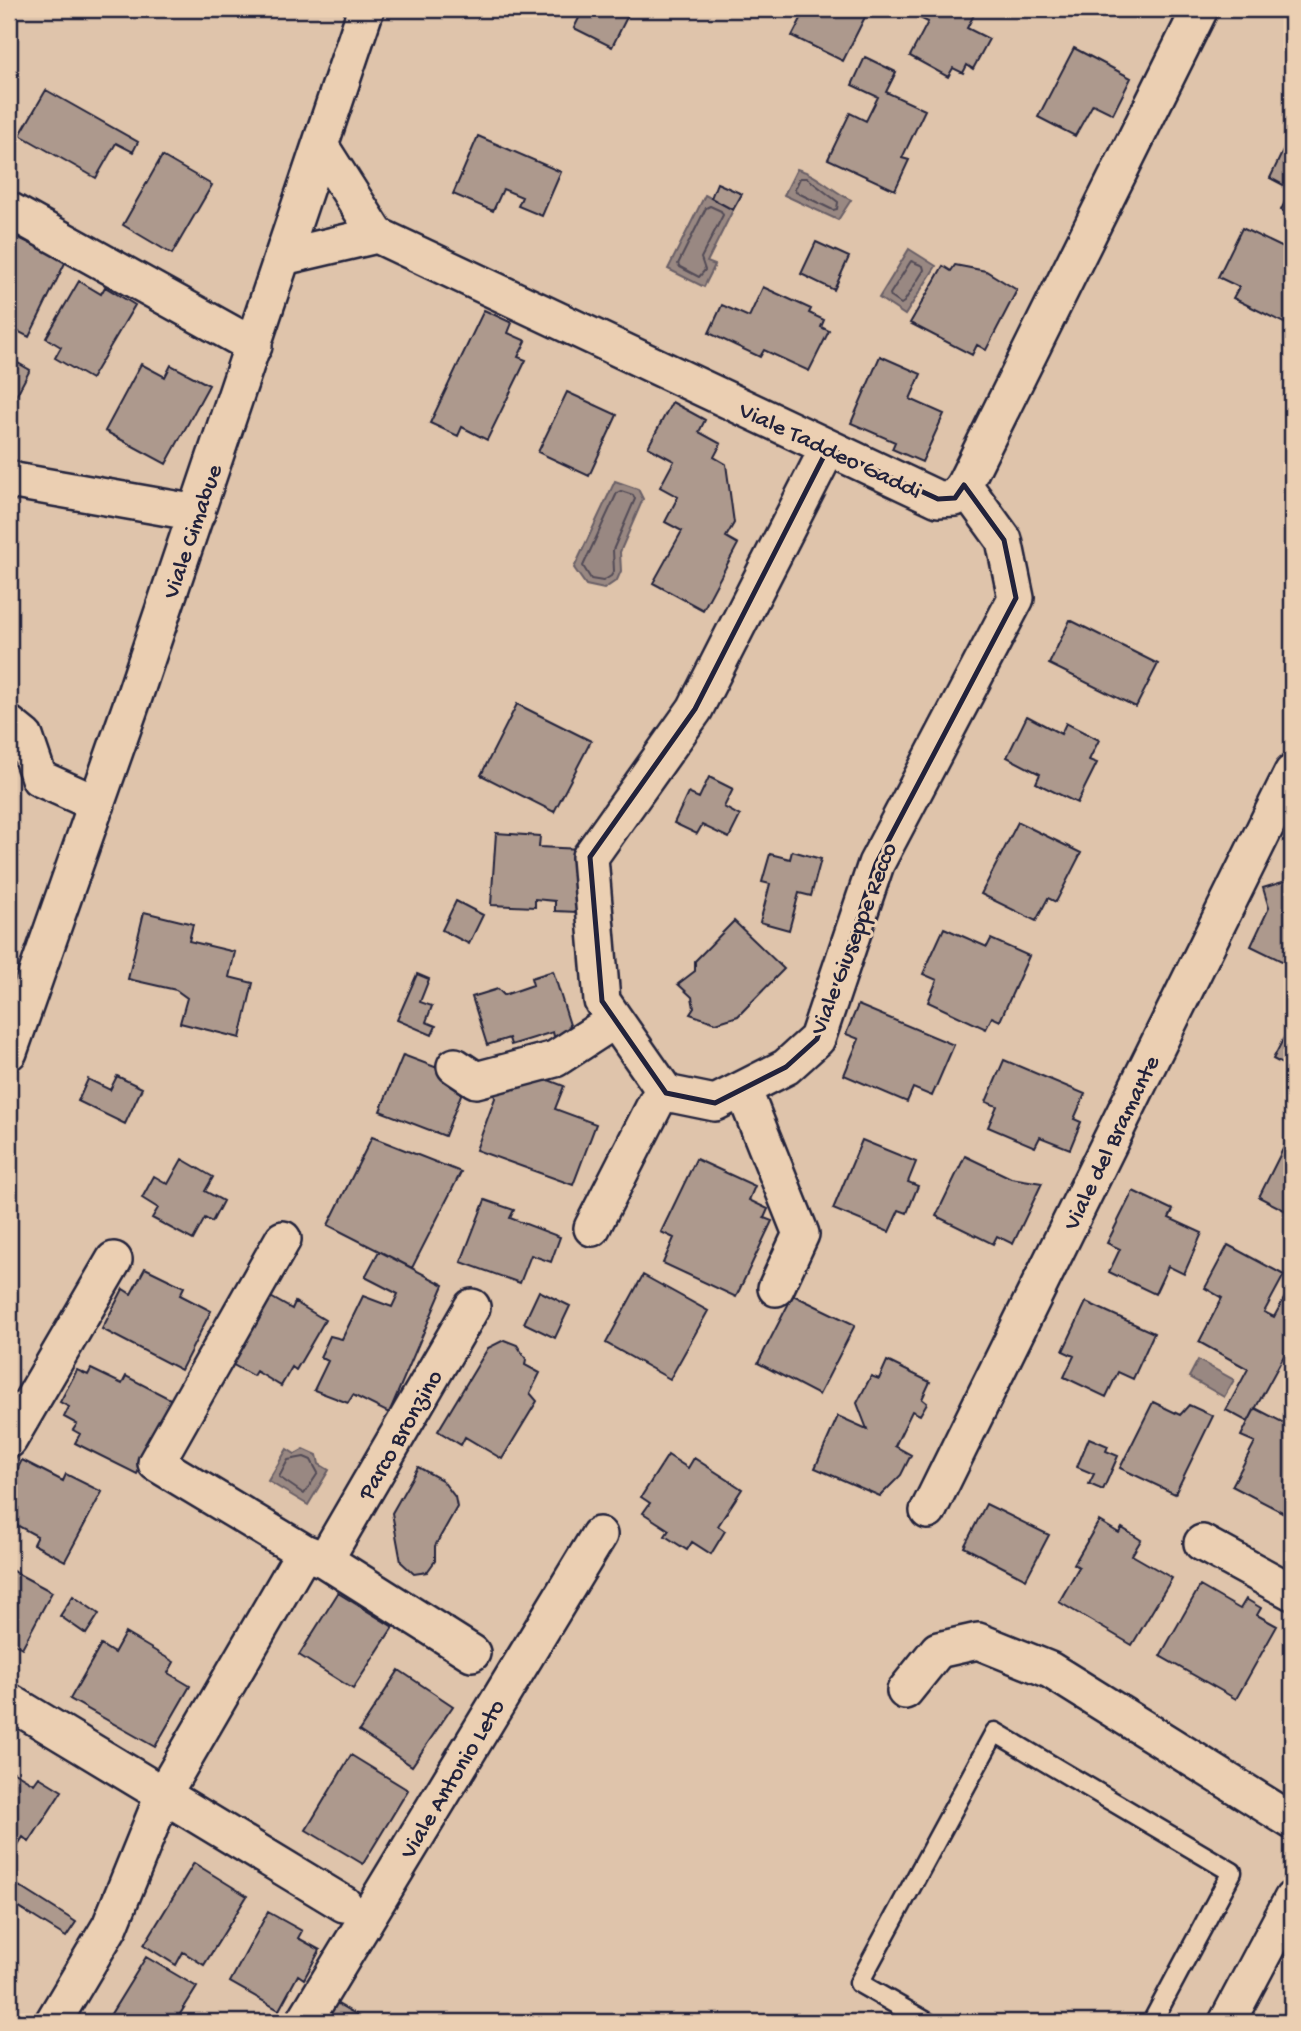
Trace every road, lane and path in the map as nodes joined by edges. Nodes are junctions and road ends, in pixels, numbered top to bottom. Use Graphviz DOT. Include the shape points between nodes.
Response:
graph roads {
  1 [pos="366,9"];
  2 [pos="1200,9"];
  3 [pos="321,147"];
  4 [pos="9,210"];
  5 [pos="377,235"];
  6 [pos="284,257"];
  7 [pos="254,346"];
  8 [pos="828,448"];
  9 [pos="9,478"];
  10 [pos="964,485"];
  11 [pos="197,513"];
  12 [pos="9,724"];
  13 [pos="1292,773"];
  14 [pos="24,782"];
  15 [pos="97,804"];
  16 [pos="615,1020"];
  17 [pos="9,1052"];
  18 [pos="455,1066"];
  19 [pos="663,1089"];
  20 [pos="743,1089"];
  21 [pos="592,1228"];
  22 [pos="283,1239"];
  23 [pos="114,1260"];
  24 [pos="776,1288"];
  25 [pos="472,1307"];
  26 [pos="9,1440"];
  27 [pos="929,1511"];
  28 [pos="598,1535"];
  29 [pos="1202,1543"];
  30 [pos="314,1556"];
  31 [pos="1292,1592"];
  32 [pos="472,1653"];
  33 [pos="905,1692"];
  34 [pos="10,1702"];
  35 [pos="164,1793"];
  36 [pos="1292,1821"];
  37 [pos="1292,1899"];
  38 [pos="344,1904"];
  39 [pos="53,2022"];
  40 [pos="304,2022"];
  41 [pos="927,2022"];
  42 [pos="1152,2022"];
  43 [pos="1227,2022"];
  1 -- 3 [label="street, Viale Cimabue"];
  2 -- 10 [label="street"];
  3 -- 5 [label="street"];
  3 -- 6 [label="street, Viale Cimabue"];
  4 -- 7 [label="street"];
  5 -- 6 [label="street"];
  5 -- 8 [label="street, Viale Taddeo Gaddi"];
  6 -- 7 [label="street, Viale Cimabue"];
  7 -- 11 [label="street, Viale Cimabue"];
  8 -- 10 [label="street, Viale Taddeo Gaddi" via="938,499 955,498"];
  8 -- 16 [label="street" via="695,709 590,857 602,1001"];
  9 -- 11 [label="street"];
  10 -- 20 [label="street, Viale Giuseppe Recco" via="1004,540 1016,597 876,864 817,1038 786,1067"];
  11 -- 15 [label="street, Viale Cimabue"];
  12 -- 14 [label="street" via="24,737"];
  13 -- 27 [label="street, Viale del Bramante"];
  14 -- 15 [label="street"];
  15 -- 17 [label="street, Viale Cimabue"];
  16 -- 18 [label="street" via="555,1059 476,1080"];
  16 -- 19 [label="street"];
  19 -- 20 [label="street, Viale Giuseppe Recco" via="715,1103"];
  19 -- 21 [label="street"];
  20 -- 24 [label="street" via="801,1234"];
  22 -- 30 [label="street" via="156,1463"];
  23 -- 26 [label="street"];
  25 -- 30 [label="street, Parco Bronzino"];
  28 -- 40 [label="street, Viale Antonio Leto"];
  29 -- 31 [label="street"];
  30 -- 32 [label="street"];
  30 -- 35 [label="street, Parco Bronzino"];
  33 -- 36 [label="street" via="938,1650 978,1641 1050,1670"];
  34 -- 35 [label="street"];
  35 -- 38 [label="street"];
  35 -- 39 [label="street, Parco Bronzino" via="110,1926"];
  37 -- 43 [label="street"];
  41 -- 42 [label="lane" via="859,1983 996,1732 1232,1872"];
}
